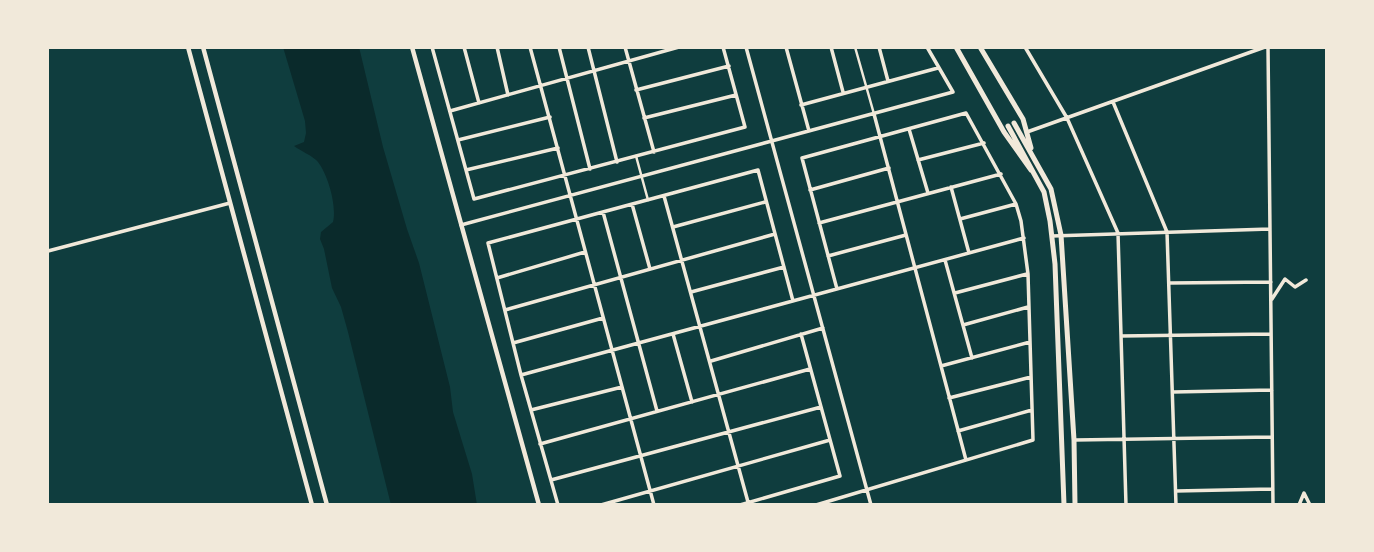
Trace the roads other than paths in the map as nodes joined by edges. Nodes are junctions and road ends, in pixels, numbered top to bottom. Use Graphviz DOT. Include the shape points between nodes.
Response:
graph roads {
  1 [pos="188,47"];
  2 [pos="204,47"];
  3 [pos="412,47"];
  4 [pos="432,47"];
  5 [pos="464,47"];
  6 [pos="497,47"];
  7 [pos="530,47"];
  8 [pos="559,47"];
  9 [pos="587,47"];
  10 [pos="625,47"];
  11 [pos="679,47"];
  12 [pos="723,47"];
  13 [pos="746,47"];
  14 [pos="786,47"];
  15 [pos="831,47"];
  16 [pos="855,47"];
  17 [pos="879,47"];
  18 [pos="927,47"];
  19 [pos="956,47"];
  20 [pos="980,47"];
  21 [pos="1025,47"];
  22 [pos="1266,47"];
  23 [pos="628,61"];
  24 [pos="729,66"];
  25 [pos="938,68"];
  26 [pos="594,71"];
  27 [pos="567,78"];
  28 [pos="888,81"];
  29 [pos="541,86"];
  30 [pos="866,87"];
  31 [pos="636,90"];
  32 [pos="844,93"];
  33 [pos="508,95"];
  34 [pos="736,95"];
  35 [pos="1113,102"];
  36 [pos="479,103"];
  37 [pos="802,105"];
  38 [pos="450,111"];
  39 [pos="874,114"];
  40 [pos="550,117"];
  41 [pos="644,118"];
  42 [pos="1067,118"];
  43 [pos="909,129"];
  44 [pos="808,131"];
  45 [pos="1027,132"];
  46 [pos="880,136"];
  47 [pos="458,140"];
  48 [pos="772,142"];
  49 [pos="984,143"];
  50 [pos="558,148"];
  51 [pos="654,152"];
  52 [pos="636,156"];
  53 [pos="1034,158"];
  54 [pos="918,160"];
  55 [pos="617,162"];
  56 [pos="890,168"];
  57 [pos="590,169"];
  58 [pos="466,170"];
  59 [pos="1001,174"];
  60 [pos="566,175"];
  61 [pos="641,177"];
  62 [pos="1037,178"];
  63 [pos="951,187"];
  64 [pos="810,190"];
  65 [pos="928,193"];
  66 [pos="572,195"];
  67 [pos="664,196"];
  68 [pos="648,200"];
  69 [pos="766,201"];
  70 [pos="897,201"];
  71 [pos="230,203"];
  72 [pos="632,204"];
  73 [pos="1016,204"];
  74 [pos="603,212"];
  75 [pos="578,219"];
  76 [pos="960,219"];
  77 [pos="819,223"];
  78 [pos="461,225"];
  79 [pos="673,227"];
  80 [pos="1270,229"];
  81 [pos="1167,232"];
  82 [pos="1118,233"];
  83 [pos="775,234"];
  84 [pos="906,235"];
  85 [pos="1060,235"];
  86 [pos="1052,236"];
  87 [pos="1024,238"];
  88 [pos="48,251"];
  89 [pos="586,252"];
  90 [pos="969,253"];
  91 [pos="828,256"];
  92 [pos="682,260"];
  93 [pos="945,260"];
  94 [pos="783,267"];
  95 [pos="914,268"];
  96 [pos="650,269"];
  97 [pos="1028,274"];
  98 [pos="621,277"];
  99 [pos="497,278"];
  100 [pos="1307,280"];
  101 [pos="1271,282"];
  102 [pos="1170,283"];
  103 [pos="595,285"];
  104 [pos="837,289"];
  105 [pos="691,292"];
  106 [pos="955,293"];
  107 [pos="814,295"];
  108 [pos="793,301"];
  109 [pos="1271,301"];
  110 [pos="1028,307"];
  111 [pos="505,310"];
  112 [pos="603,318"];
  113 [pos="963,325"];
  114 [pos="700,326"];
  115 [pos="823,328"];
  116 [pos="673,334"];
  117 [pos="801,334"];
  118 [pos="1271,334"];
  119 [pos="1171,336"];
  120 [pos="1121,337"];
  121 [pos="1030,342"];
  122 [pos="513,343"];
  123 [pos="639,343"];
  124 [pos="612,350"];
  125 [pos="972,358"];
  126 [pos="711,361"];
  127 [pos="941,366"];
  128 [pos="810,369"];
  129 [pos="521,375"];
  130 [pos="1031,377"];
  131 [pos="622,387"];
  132 [pos="1272,390"];
  133 [pos="1173,392"];
  134 [pos="719,394"];
  135 [pos="950,398"];
  136 [pos="692,402"];
  137 [pos="821,407"];
  138 [pos="531,410"];
  139 [pos="657,411"];
  140 [pos="1032,411"];
  141 [pos="631,419"];
  142 [pos="958,431"];
  143 [pos="729,432"];
  144 [pos="1272,437"];
  145 [pos="1174,439"];
  146 [pos="830,440"];
  147 [pos="1073,440"];
  148 [pos="1124,440"];
  149 [pos="540,444"];
  150 [pos="641,456"];
  151 [pos="966,460"];
  152 [pos="738,466"];
  153 [pos="551,480"];
  154 [pos="1273,489"];
  155 [pos="867,490"];
  156 [pos="650,491"];
  157 [pos="1176,491"];
  158 [pos="748,502"];
  159 [pos="312,505"];
  160 [pos="327,505"];
  161 [pos="539,505"];
  162 [pos="558,505"];
  163 [pos="601,505"];
  164 [pos="654,505"];
  165 [pos="740,505"];
  166 [pos="816,505"];
  167 [pos="871,505"];
  168 [pos="1064,505"];
  169 [pos="1074,505"];
  170 [pos="1126,505"];
  171 [pos="1176,505"];
  172 [pos="1273,505"];
  173 [pos="1299,505"];
  174 [pos="1310,505"];
  1 -- 71 [label="street"];
  2 -- 160 [label="street"];
  3 -- 78 [label="street"];
  4 -- 38 [label="street"];
  5 -- 36 [label="street"];
  6 -- 33 [label="street"];
  7 -- 29 [label="street"];
  8 -- 27 [label="street"];
  9 -- 26 [label="street"];
  10 -- 23 [label="street"];
  11 -- 23 [label="street"];
  12 -- 24 [label="street"];
  13 -- 48 [label="street"];
  14 -- 37 [label="street"];
  15 -- 32 [label="street"];
  16 -- 30 [label="street"];
  17 -- 28 [label="street"];
  18 -- 25 [label="street"];
  19 -- 62 [label="main road" via="1004,132"];
  20 -- 45 [label="main road"];
  21 -- 42 [label="street"];
  22 -- 35 [label="street"];
  22 -- 80 [label="street"];
  23 -- 26 [label="street"];
  23 -- 31 [label="street"];
  24 -- 31 [label="street"];
  24 -- 34 [label="street"];
  25 -- 28 [label="street"];
  25 -- 39 [label="street" via="953,92"];
  26 -- 27 [label="street"];
  26 -- 55 [label="street"];
  27 -- 29 [label="street"];
  27 -- 57 [label="street"];
  28 -- 30 [label="street"];
  29 -- 33 [label="street"];
  29 -- 40 [label="street"];
  30 -- 32 [label="street"];
  30 -- 39 [label="street"];
  31 -- 41 [label="street"];
  32 -- 37 [label="street"];
  33 -- 36 [label="street"];
  34 -- 41 [label="street"];
  34 -- 51 [label="street" via="745,127"];
  35 -- 42 [label="street"];
  35 -- 81 [label="street"];
  36 -- 38 [label="street"];
  37 -- 44 [label="street"];
  38 -- 47 [label="street"];
  39 -- 44 [label="street"];
  39 -- 46 [label="street"];
  40 -- 47 [label="street"];
  40 -- 50 [label="street"];
  41 -- 51 [label="street"];
  42 -- 45 [label="street"];
  42 -- 82 [label="street"];
  43 -- 46 [label="street"];
  43 -- 49 [label="street" via="966,113"];
  43 -- 54 [label="street"];
  44 -- 48 [label="street"];
  45 -- 53 [label="main road"];
  46 -- 56 [label="street"];
  46 -- 64 [label="street" via="802,158"];
  47 -- 58 [label="street"];
  48 -- 61 [label="street"];
  48 -- 107 [label="street"];
  49 -- 54 [label="street"];
  49 -- 59 [label="street"];
  50 -- 58 [label="street"];
  50 -- 60 [label="street"];
  51 -- 52 [label="street"];
  52 -- 55 [label="street"];
  52 -- 61 [label="street"];
  53 -- 62 [label="main road" via="1011,125"];
  53 -- 85 [label="main road" via="1051,189"];
  54 -- 65 [label="street"];
  55 -- 57 [label="street"];
  56 -- 64 [label="street"];
  56 -- 70 [label="street"];
  57 -- 60 [label="street"];
  58 -- 60 [label="street" via="474,200"];
  59 -- 63 [label="street"];
  59 -- 73 [label="street"];
  60 -- 66 [label="street"];
  61 -- 66 [label="street"];
  61 -- 68 [label="street"];
  62 -- 86 [label="main road"];
  63 -- 65 [label="street"];
  63 -- 76 [label="street"];
  64 -- 77 [label="street"];
  65 -- 70 [label="street"];
  66 -- 75 [label="street"];
  66 -- 78 [label="street"];
  67 -- 68 [label="street"];
  67 -- 69 [label="street" via="758,170"];
  67 -- 79 [label="street"];
  68 -- 72 [label="street"];
  69 -- 79 [label="street"];
  69 -- 83 [label="street"];
  70 -- 77 [label="street"];
  70 -- 84 [label="street"];
  71 -- 88 [label="street"];
  71 -- 159 [label="street"];
  72 -- 74 [label="street"];
  72 -- 96 [label="street"];
  73 -- 76 [label="street"];
  73 -- 87 [label="street"];
  74 -- 75 [label="street"];
  74 -- 98 [label="street"];
  75 -- 89 [label="street"];
  75 -- 99 [label="street" via="488,243"];
  76 -- 90 [label="street"];
  77 -- 91 [label="street"];
  78 -- 161 [label="street"];
  79 -- 92 [label="street"];
  80 -- 81 [label="street"];
  80 -- 101 [label="street"];
  81 -- 82 [label="street"];
  81 -- 102 [label="street"];
  82 -- 85 [label="street"];
  82 -- 120 [label="street"];
  83 -- 92 [label="street"];
  83 -- 94 [label="street"];
  84 -- 91 [label="street"];
  84 -- 95 [label="street"];
  85 -- 86 [label="street"];
  85 -- 147 [label="main road"];
  86 -- 168 [label="main road"];
  87 -- 90 [label="street"];
  87 -- 97 [label="street"];
  89 -- 99 [label="street"];
  89 -- 103 [label="street"];
  90 -- 93 [label="street"];
  91 -- 104 [label="street"];
  92 -- 96 [label="street"];
  92 -- 105 [label="street"];
  93 -- 95 [label="street"];
  93 -- 106 [label="street"];
  94 -- 105 [label="street"];
  94 -- 108 [label="street"];
  95 -- 104 [label="street"];
  95 -- 127 [label="street"];
  96 -- 98 [label="street"];
  97 -- 106 [label="street"];
  97 -- 110 [label="street"];
  98 -- 103 [label="street"];
  98 -- 123 [label="street"];
  99 -- 111 [label="street"];
  100 -- 109 [label="street" via="1295,287 1285,279"];
  101 -- 102 [label="street"];
  101 -- 109 [label="street"];
  102 -- 119 [label="street"];
  103 -- 111 [label="street"];
  103 -- 112 [label="street"];
  104 -- 107 [label="street"];
  105 -- 114 [label="street"];
  106 -- 113 [label="street"];
  107 -- 108 [label="street"];
  107 -- 115 [label="street"];
  108 -- 114 [label="street"];
  109 -- 118 [label="street"];
  110 -- 113 [label="street"];
  110 -- 121 [label="street"];
  111 -- 122 [label="street"];
  112 -- 122 [label="street"];
  112 -- 124 [label="street"];
  113 -- 125 [label="street"];
  114 -- 116 [label="street"];
  114 -- 126 [label="street"];
  115 -- 117 [label="street"];
  115 -- 155 [label="street"];
  116 -- 123 [label="street"];
  116 -- 136 [label="street"];
  117 -- 126 [label="street"];
  117 -- 128 [label="street"];
  118 -- 119 [label="street"];
  118 -- 132 [label="street"];
  119 -- 120 [label="street"];
  119 -- 133 [label="street"];
  120 -- 148 [label="street"];
  121 -- 125 [label="street"];
  121 -- 130 [label="street"];
  122 -- 129 [label="street"];
  123 -- 124 [label="street"];
  123 -- 139 [label="street"];
  124 -- 129 [label="street"];
  124 -- 131 [label="street"];
  125 -- 127 [label="street"];
  126 -- 134 [label="street"];
  127 -- 135 [label="street"];
  128 -- 134 [label="street"];
  128 -- 137 [label="street"];
  129 -- 138 [label="street"];
  130 -- 135 [label="street"];
  130 -- 140 [label="street"];
  131 -- 138 [label="street"];
  131 -- 141 [label="street"];
  132 -- 133 [label="street"];
  132 -- 144 [label="street"];
  133 -- 145 [label="street"];
  134 -- 136 [label="street"];
  134 -- 143 [label="street"];
  135 -- 142 [label="street"];
  136 -- 139 [label="street"];
  137 -- 143 [label="street"];
  137 -- 146 [label="street"];
  138 -- 149 [label="street"];
  139 -- 141 [label="street"];
  140 -- 142 [label="street"];
  140 -- 151 [label="street" via="1033,440"];
  141 -- 149 [label="street"];
  141 -- 150 [label="street"];
  142 -- 151 [label="street"];
  143 -- 150 [label="street"];
  143 -- 152 [label="street"];
  144 -- 145 [label="street"];
  144 -- 154 [label="street"];
  145 -- 148 [label="street"];
  145 -- 157 [label="street"];
  146 -- 152 [label="street"];
  146 -- 158 [label="street" via="840,476"];
  147 -- 148 [label="street"];
  147 -- 169 [label="main road"];
  148 -- 170 [label="street"];
  149 -- 153 [label="street"];
  150 -- 153 [label="street"];
  150 -- 156 [label="street"];
  151 -- 155 [label="street"];
  152 -- 156 [label="street"];
  152 -- 158 [label="street"];
  153 -- 162 [label="street"];
  154 -- 157 [label="street"];
  154 -- 172 [label="street"];
  155 -- 166 [label="street"];
  155 -- 167 [label="street"];
  156 -- 163 [label="street"];
  156 -- 164 [label="street"];
  157 -- 171 [label="street"];
  158 -- 165 [label="street"];
  173 -- 174 [label="street" via="1304,493"];
}
